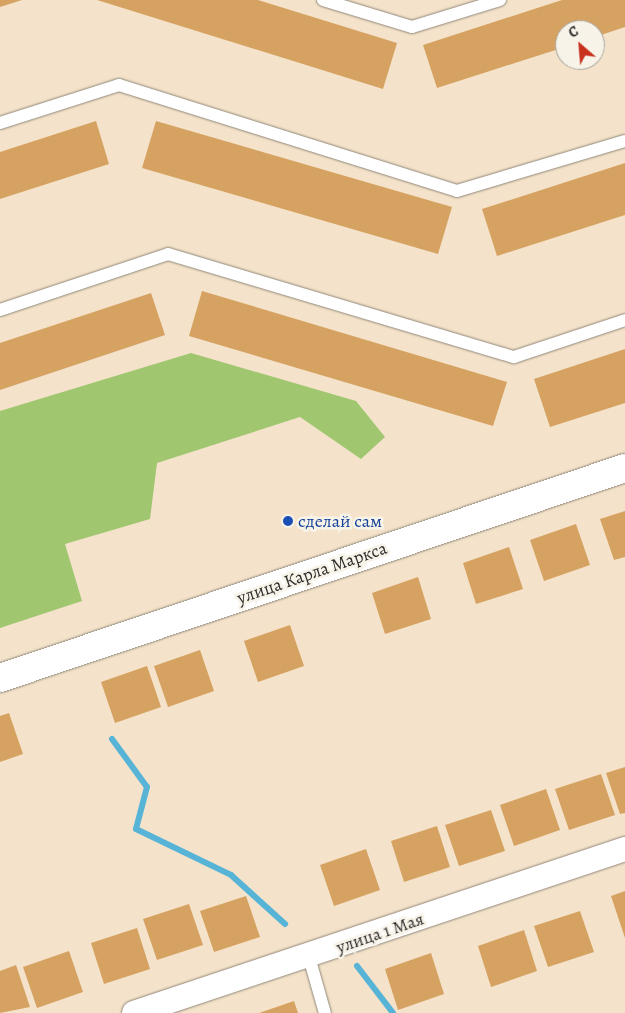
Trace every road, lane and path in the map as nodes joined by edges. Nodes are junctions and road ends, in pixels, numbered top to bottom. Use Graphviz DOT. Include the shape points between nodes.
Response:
graph roads {
  1 [pos="323,0"];
  2 [pos="500,0"];
  3 [pos="0,123"];
  4 [pos="625,140"];
  5 [pos="0,310"];
  6 [pos="625,320"];
  7 [pos="625,468"];
  8 [pos="0,678"];
  9 [pos="625,849"];
  10 [pos="309,957"];
  11 [pos="134,1013"];
  12 [pos="325,1013"];
  1 -- 2 [label="lane" via="412,27"];
  3 -- 4 [label="lane" via="119,85 457,191"];
  5 -- 6 [label="lane" via="168,254 514,357"];
  7 -- 8 [label="street, улица Карла Маркса"];
  9 -- 10 [label="street, улица 1 Мая"];
  10 -- 11 [label="street, улица 1 Мая"];
  10 -- 12 [label="lane"];
}
